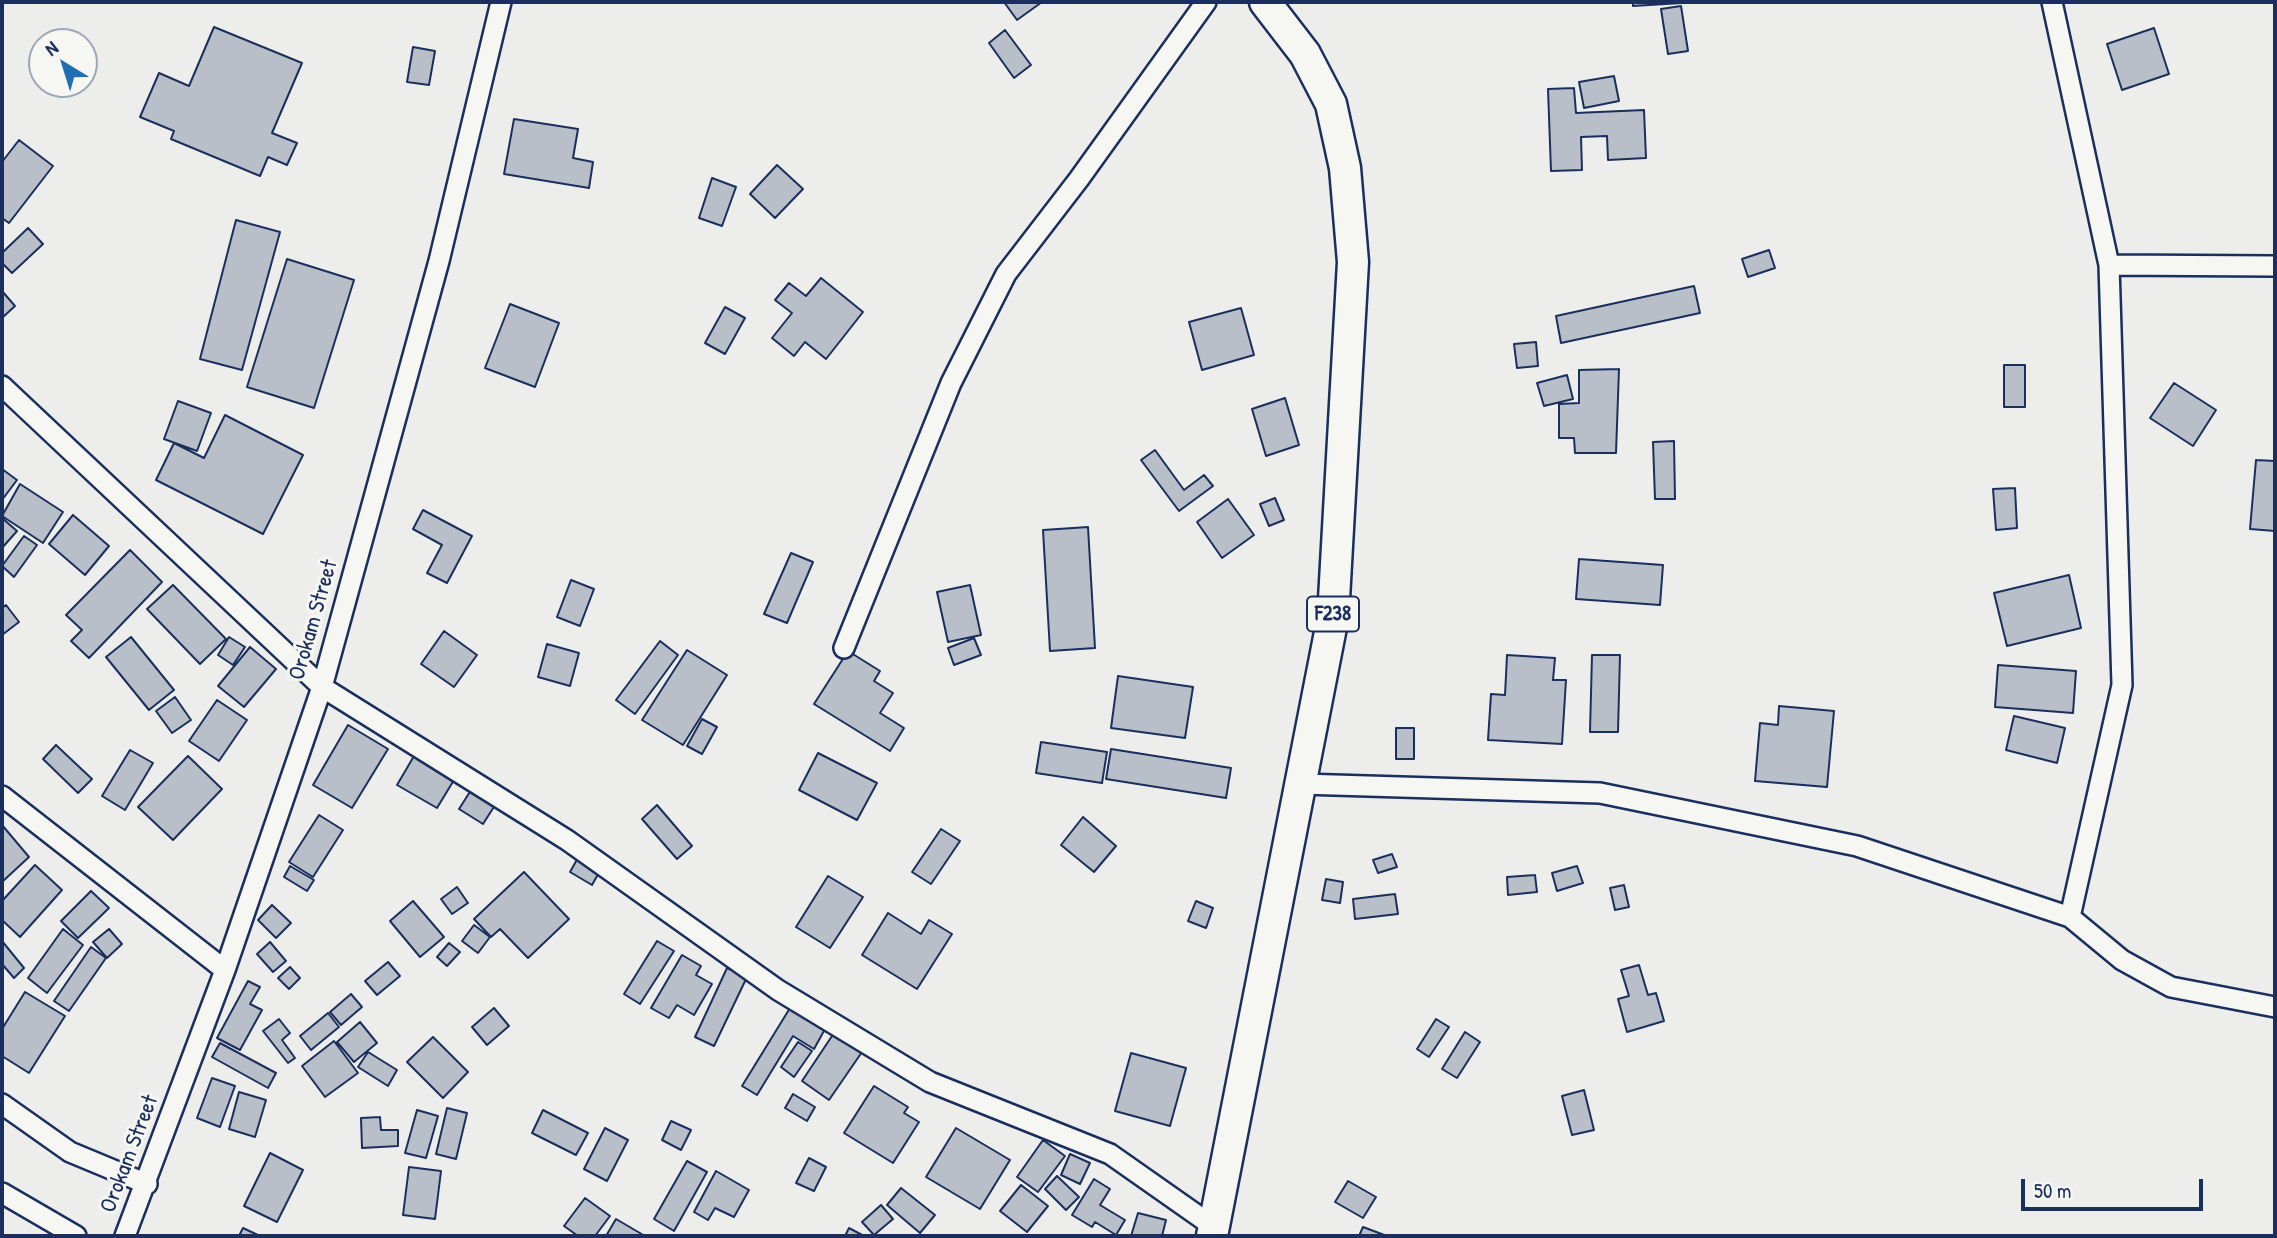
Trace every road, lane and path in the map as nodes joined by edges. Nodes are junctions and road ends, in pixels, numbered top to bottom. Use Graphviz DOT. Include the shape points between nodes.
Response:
graph roads {
  1 [pos="501,2"];
  2 [pos="1206,2"];
  3 [pos="1265,2"];
  4 [pos="2052,2"];
  5 [pos="2109,265"];
  6 [pos="2275,266"];
  7 [pos="2,386"];
  8 [pos="844,648"];
  9 [pos="322,687"];
  10 [pos="1301,784"];
  11 [pos="2,796"];
  12 [pos="2070,917"];
  13 [pos="225,970"];
  14 [pos="2275,1007"];
  15 [pos="2,1104"];
  16 [pos="147,1184"];
  17 [pos="2,1193"];
  18 [pos="1213,1232"];
  19 [pos="76,1236"];
  20 [pos="125,1236"];
  1 -- 9 [label="street, Orokam Street" via="439,261"];
  2 -- 8 [label="street" via="1006,274 951,383"];
  3 -- 10 [label="main road, F238" via="1305,54 1331,104 1345,168 1353,262 1333,617"];
  4 -- 5 [label="street"];
  5 -- 6 [label="street"];
  5 -- 12 [label="street" via="2122,685"];
  7 -- 9 [label="street"];
  9 -- 13 [label="street, Orokam Street"];
  9 -- 18 [label="street" via="568,840 778,990 918,1075 1110,1154"];
  10 -- 12 [label="street" via="1600,793 1857,846"];
  10 -- 18 [label="main road, F238"];
  11 -- 13 [label="street"];
  12 -- 14 [label="street" via="2122,960 2171,988"];
  13 -- 16 [label="street, Orokam Street"];
  15 -- 16 [label="street" via="70,1152"];
  16 -- 20 [label="street, Orokam Street"];
  17 -- 19 [label="street"];
}
